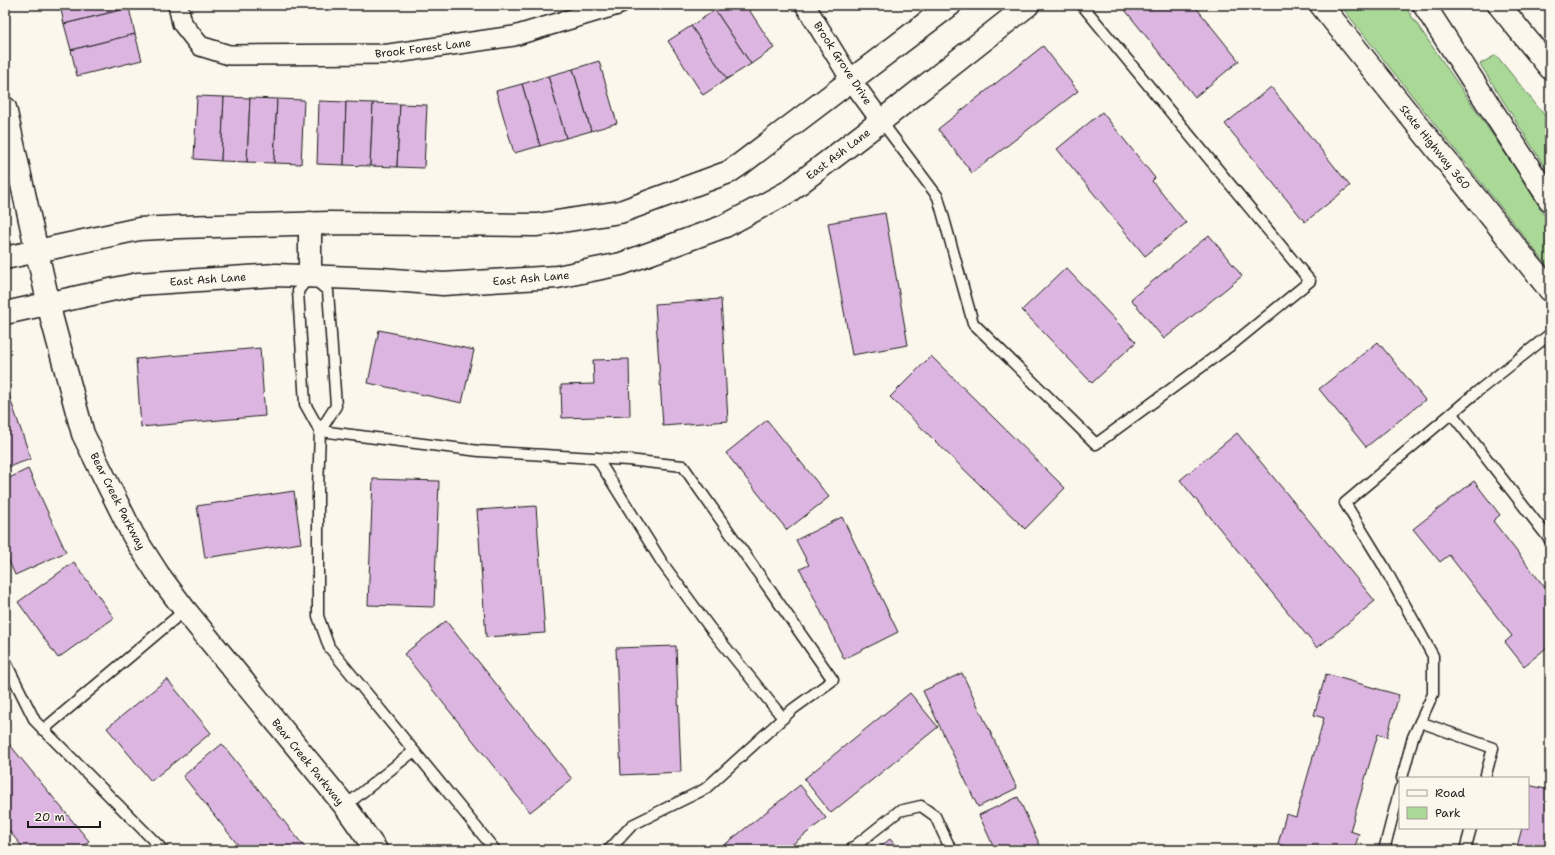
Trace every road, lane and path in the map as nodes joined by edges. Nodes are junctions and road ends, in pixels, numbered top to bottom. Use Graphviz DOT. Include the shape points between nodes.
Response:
graph roads {
  1 [pos="178,5"];
  2 [pos="618,5"];
  3 [pos="805,5"];
  4 [pos="950,5"];
  5 [pos="1028,5"];
  6 [pos="1082,5"];
  7 [pos="1321,5"];
  8 [pos="1424,5"];
  9 [pos="1499,5"];
  10 [pos="1550,68"];
  11 [pos="851,80"];
  12 [pos="5,108"];
  13 [pos="881,121"];
  14 [pos="1550,200"];
  15 [pos="310,223"];
  16 [pos="36,252"];
  17 [pos="5,258"];
  18 [pos="310,276"];
  19 [pos="1550,290"];
  20 [pos="48,303"];
  21 [pos="5,313"];
  22 [pos="1550,334"];
  23 [pos="1452,414"];
  24 [pos="320,431"];
  25 [pos="597,458"];
  26 [pos="1550,540"];
  27 [pos="185,610"];
  28 [pos="5,661"];
  29 [pos="783,718"];
  30 [pos="1420,722"];
  31 [pos="43,730"];
  32 [pos="414,751"];
  33 [pos="1402,777"];
  34 [pos="1485,777"];
  35 [pos="1399,792"];
  36 [pos="345,806"];
  37 [pos="1471,829"];
  38 [pos="163,850"];
  39 [pos="376,850"];
  40 [pos="495,850"];
  41 [pos="609,850"];
  42 [pos="850,850"];
  43 [pos="951,850"];
  44 [pos="1384,850"];
  45 [pos="1465,850"];
  1 -- 2 [label="street, Brook Forest Lane" via="182,23 200,46 229,54 389,54 514,36"];
  3 -- 11 [label="street, Brook Grove Drive"];
  4 -- 11 [label="main road"];
  5 -- 13 [label="main road, East Ash Lane"];
  6 -- 13 [label="lane" via="1310,281 1234,343 1096,444 973,323 938,197"];
  7 -- 19 [label="main road, State Highway 360"];
  8 -- 14 [label="main road"];
  9 -- 10 [label="main road"];
  11 -- 13 [label="street, Brook Grove Drive"];
  11 -- 15 [label="main road" via="729,172 620,212 537,225"];
  12 -- 16 [label="main road, Bear Creek Parkway"];
  13 -- 18 [label="main road, East Ash Lane" via="788,192 725,226 621,264 558,278 443,284"];
  15 -- 16 [label="main road" via="139,229"];
  15 -- 18 [label="main road"];
  16 -- 17 [label="main road"];
  16 -- 20 [label="main road, Bear Creek Parkway"];
  18 -- 20 [label="main road, East Ash Lane" via="276,275 138,284"];
  18 -- 24 [label="lane" via="298,291 305,404"];
  18 -- 24 [label="lane" via="328,291 336,406"];
  20 -- 21 [label="main road, East Ash Lane"];
  20 -- 27 [label="main road, Bear Creek Parkway" via="83,434 133,535"];
  22 -- 23 [label="lane"];
  23 -- 26 [label="lane"];
  23 -- 30 [label="lane" via="1345,503 1383,565 1433,656 1433,694"];
  24 -- 25 [label="lane" via="478,452"];
  24 -- 32 [label="lane" via="318,616 330,647"];
  25 -- 29 [label="lane" via="663,564 710,628"];
  25 -- 29 [label="lane" via="683,466 833,680"];
  27 -- 31 [label="lane"];
  27 -- 36 [label="main road, Bear Creek Parkway"];
  28 -- 31 [label="lane" via="35,721"];
  29 -- 41 [label="lane" via="705,789 632,825"];
  30 -- 33 [label="lane" via="1413,737"];
  30 -- 34 [label="lane" via="1493,748"];
  31 -- 38 [label="lane"];
  32 -- 36 [label="lane"];
  32 -- 40 [label="lane"];
  35 -- 44 [label="lane"];
  36 -- 39 [label="main road, Bear Creek Parkway"];
  37 -- 45 [label="lane"];
  42 -- 43 [label="lane" via="899,810 921,806 936,816"];
}
